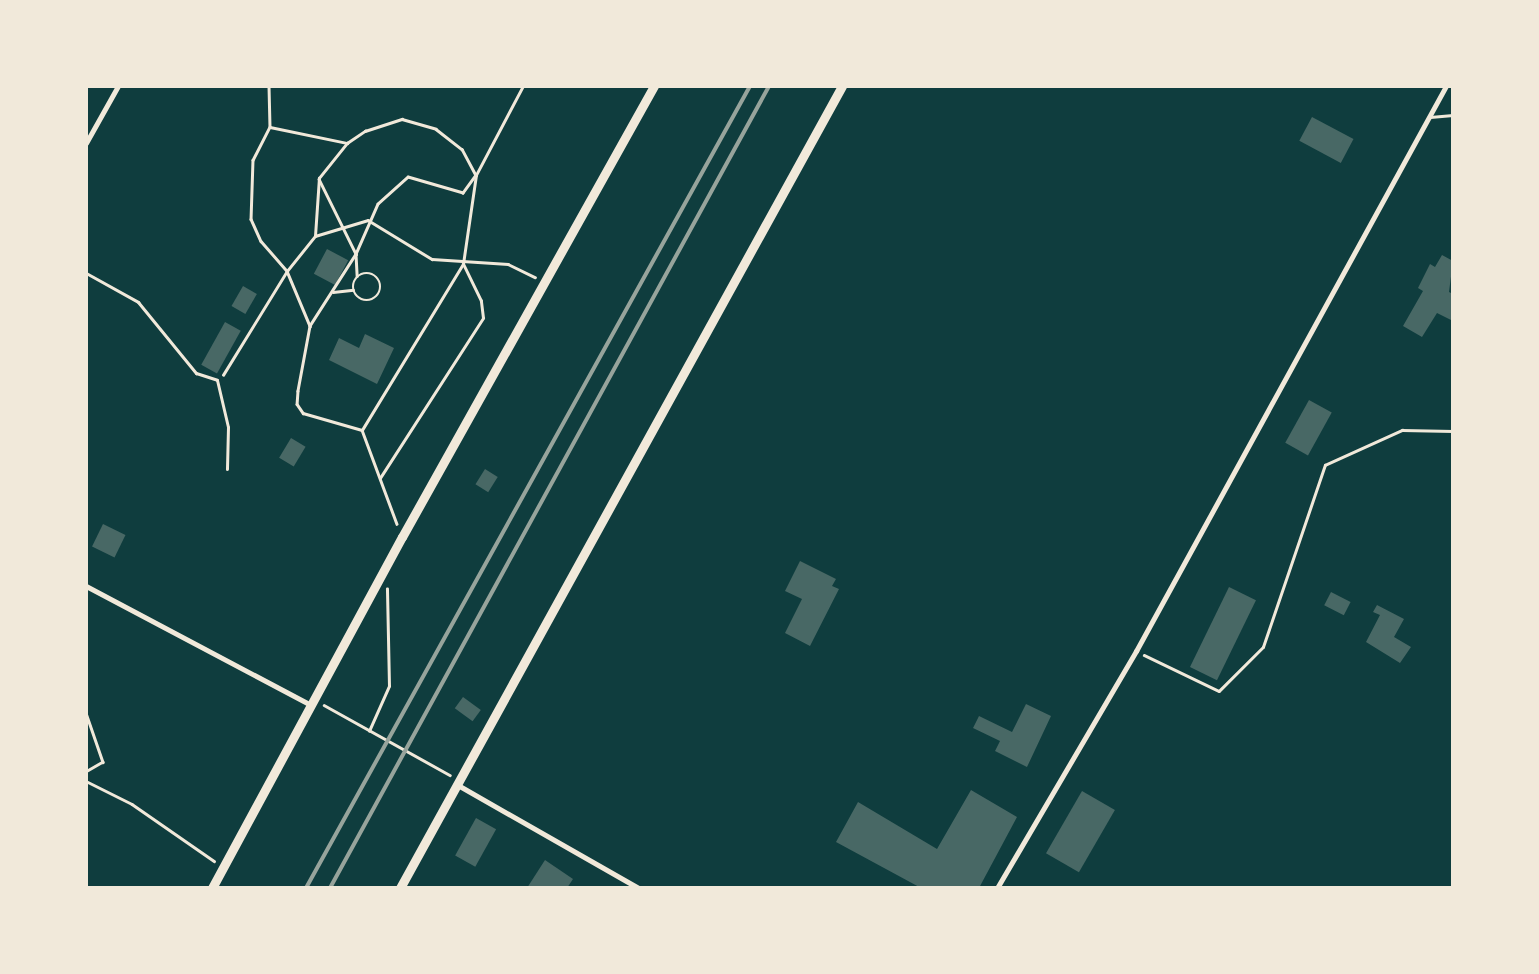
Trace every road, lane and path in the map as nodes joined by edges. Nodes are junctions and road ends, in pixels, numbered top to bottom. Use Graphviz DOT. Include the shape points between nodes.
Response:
graph roads {
  1 [pos="118,86"];
  2 [pos="269,86"];
  3 [pos="523,86"];
  4 [pos="654,86"];
  5 [pos="842,86"];
  6 [pos="1446,86"];
  7 [pos="1453,115"];
  8 [pos="1430,118"];
  9 [pos="270,127"];
  10 [pos="86,143"];
  11 [pos="347,143"];
  12 [pos="476,175"];
  13 [pos="319,178"];
  14 [pos="368,220"];
  15 [pos="340,229"];
  16 [pos="315,236"];
  17 [pos="356,254"];
  18 [pos="463,264"];
  19 [pos="287,272"];
  20 [pos="86,273"];
  21 [pos="357,276"];
  22 [pos="545,282"];
  23 [pos="353,290"];
  24 [pos="333,292"];
  25 [pos="310,326"];
  26 [pos="217,380"];
  27 [pos="362,430"];
  28 [pos="1453,431"];
  29 [pos="227,469"];
  30 [pos="380,479"];
  31 [pos="402,537"];
  32 [pos="383,571"];
  33 [pos="86,586"];
  34 [pos="1136,651"];
  35 [pos="313,702"];
  36 [pos="86,713"];
  37 [pos="369,731"];
  38 [pos="86,772"];
  39 [pos="86,781"];
  40 [pos="456,781"];
  41 [pos="223,868"];
  42 [pos="212,888"];
  43 [pos="400,888"];
  44 [pos="638,888"];
  45 [pos="997,888"];
  1 -- 10 [label="street"];
  2 -- 9 [label="path"];
  3 -- 12 [label="path"];
  4 -- 22 [label="street"];
  5 -- 40 [label="street" via="620,494"];
  6 -- 8 [label="street"];
  7 -- 8 [label="lane"];
  8 -- 34 [label="street"];
  9 -- 11 [label="path"];
  9 -- 19 [label="path" via="253,160 251,219 260,241"];
  11 -- 12 [label="path" via="387,122 418,121 462,149"];
  11 -- 13 [label="path"];
  12 -- 14 [label="path" via="468,190 457,194 420,178 404,179"];
  12 -- 18 [label="path"];
  13 -- 15 [label="path"];
  13 -- 16 [label="path"];
  14 -- 15 [label="path"];
  14 -- 17 [label="path"];
  14 -- 18 [label="path" via="416,252"];
  15 -- 16 [label="path"];
  15 -- 17 [label="path"];
  16 -- 19 [label="path"];
  17 -- 21 [label="path"];
  17 -- 24 [label="path"];
  18 -- 22 [label="path" via="508,264"];
  18 -- 27 [label="path"];
  18 -- 30 [label="path" via="481,300 483,318"];
  19 -- 25 [label="path"];
  19 -- 26 [label="path" via="235,361"];
  20 -- 26 [label="lane" via="138,302 196,373"];
  21 -- 23 [label="path"];
  21 -- 23 [label="path" via="374,274 382,285 380,294 368,302"];
  22 -- 31 [label="street"];
  23 -- 24 [label="path"];
  24 -- 25 [label="path"];
  25 -- 27 [label="path" via="297,400 299,409"];
  26 -- 29 [label="lane" via="228,427"];
  27 -- 30 [label="path"];
  28 -- 34 [label="path" via="1402,430 1325,465 1263,647 1219,691"];
  30 -- 31 [label="path"];
  31 -- 32 [label="street"];
  32 -- 35 [label="street"];
  32 -- 37 [label="path" via="391,666 389,686"];
  33 -- 35 [label="street"];
  34 -- 45 [label="street"];
  35 -- 37 [label="path"];
  35 -- 41 [label="street"];
  36 -- 38 [label="path" via="102,762"];
  37 -- 40 [label="path"];
  39 -- 41 [label="path" via="132,804"];
  40 -- 43 [label="street"];
  40 -- 44 [label="street"];
  41 -- 42 [label="street"];
}
